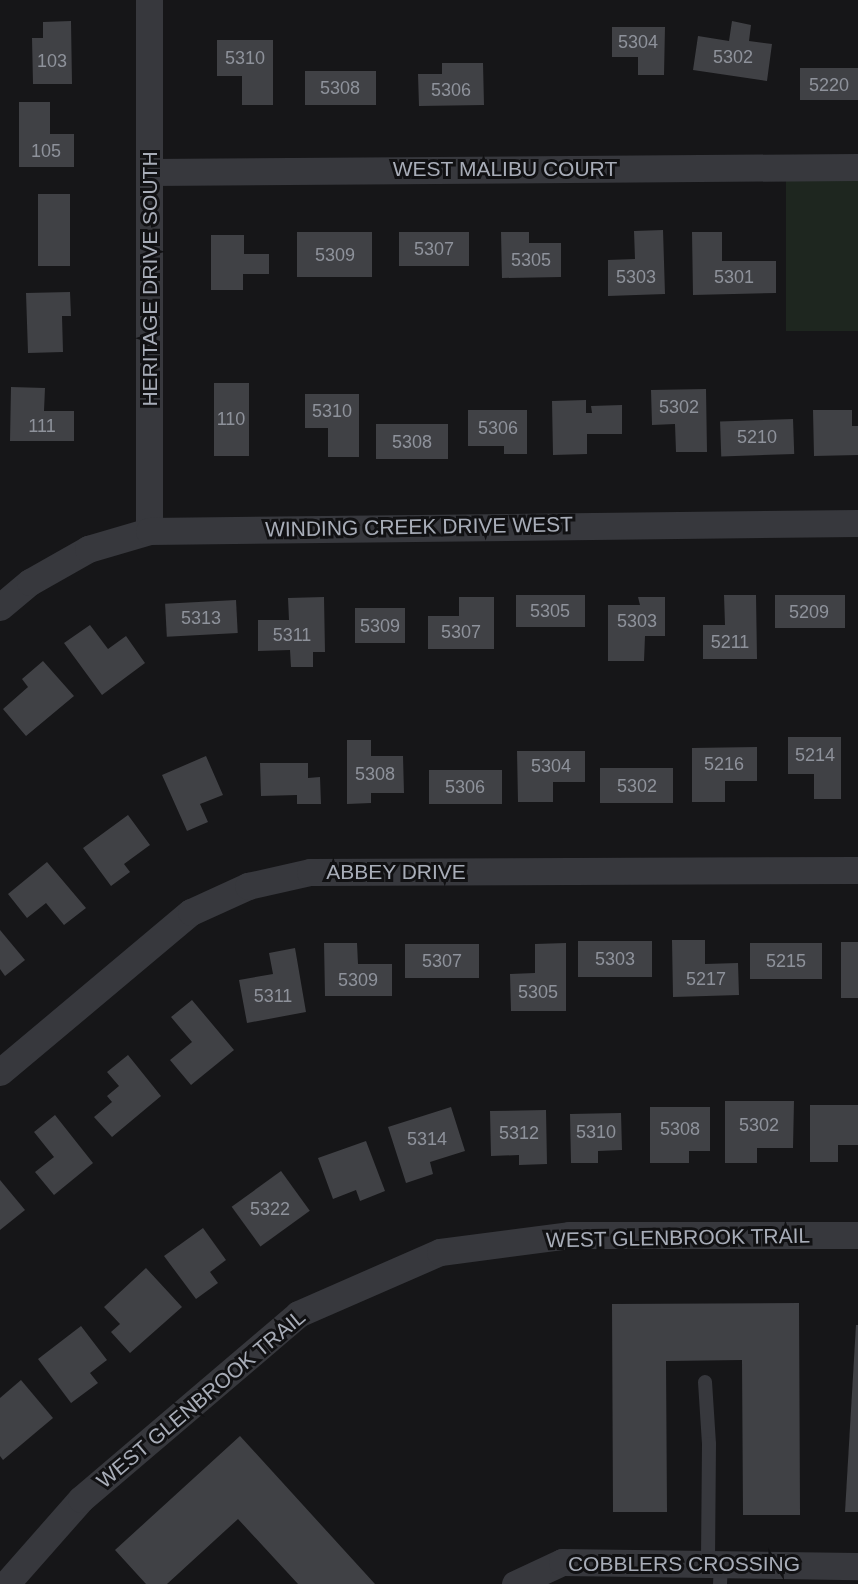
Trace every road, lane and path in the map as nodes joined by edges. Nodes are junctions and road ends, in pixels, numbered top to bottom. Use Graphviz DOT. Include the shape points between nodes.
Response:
graph roads {
  1 [pos="149,13"];
  2 [pos="858,167"];
  3 [pos="151,172"];
  4 [pos="858,523"];
  5 [pos="149,531"];
  6 [pos="0,607"];
  7 [pos="858,870"];
  8 [pos="0,1072"];
  9 [pos="858,1235"];
  10 [pos="705,1382"];
  11 [pos="858,1566"];
  12 [pos="716,1571"];
  13 [pos="591,1573"];
  14 [pos="6,1584"];
  15 [pos="515,1584"];
  1 -- 3 [label="street, HERITAGE DRIVE SOUTH"];
  2 -- 3 [label="street, WEST MALIBU COURT"];
  3 -- 5 [label="street, HERITAGE DRIVE SOUTH"];
  4 -- 5 [label="street, WINDING CREEK DRIVE WEST"];
  5 -- 6 [label="street, WINDING CREEK DRIVE WEST" via="88,549 30,582"];
  7 -- 8 [label="street, ABBEY DRIVE" via="310,872 248,886 191,912"];
  9 -- 14 [label="street, WEST GLENBROOK TRAIL" via="569,1235 440,1252 298,1314 81,1498"];
  10 -- 12 [label="lane"];
  11 -- 12 [label="street, COBBLERS CROSSING"];
  12 -- 13 [label="street, COBBLERS CROSSING"];
  13 -- 15 [label="street, COBBLERS CROSSING" via="562,1562"];
}
